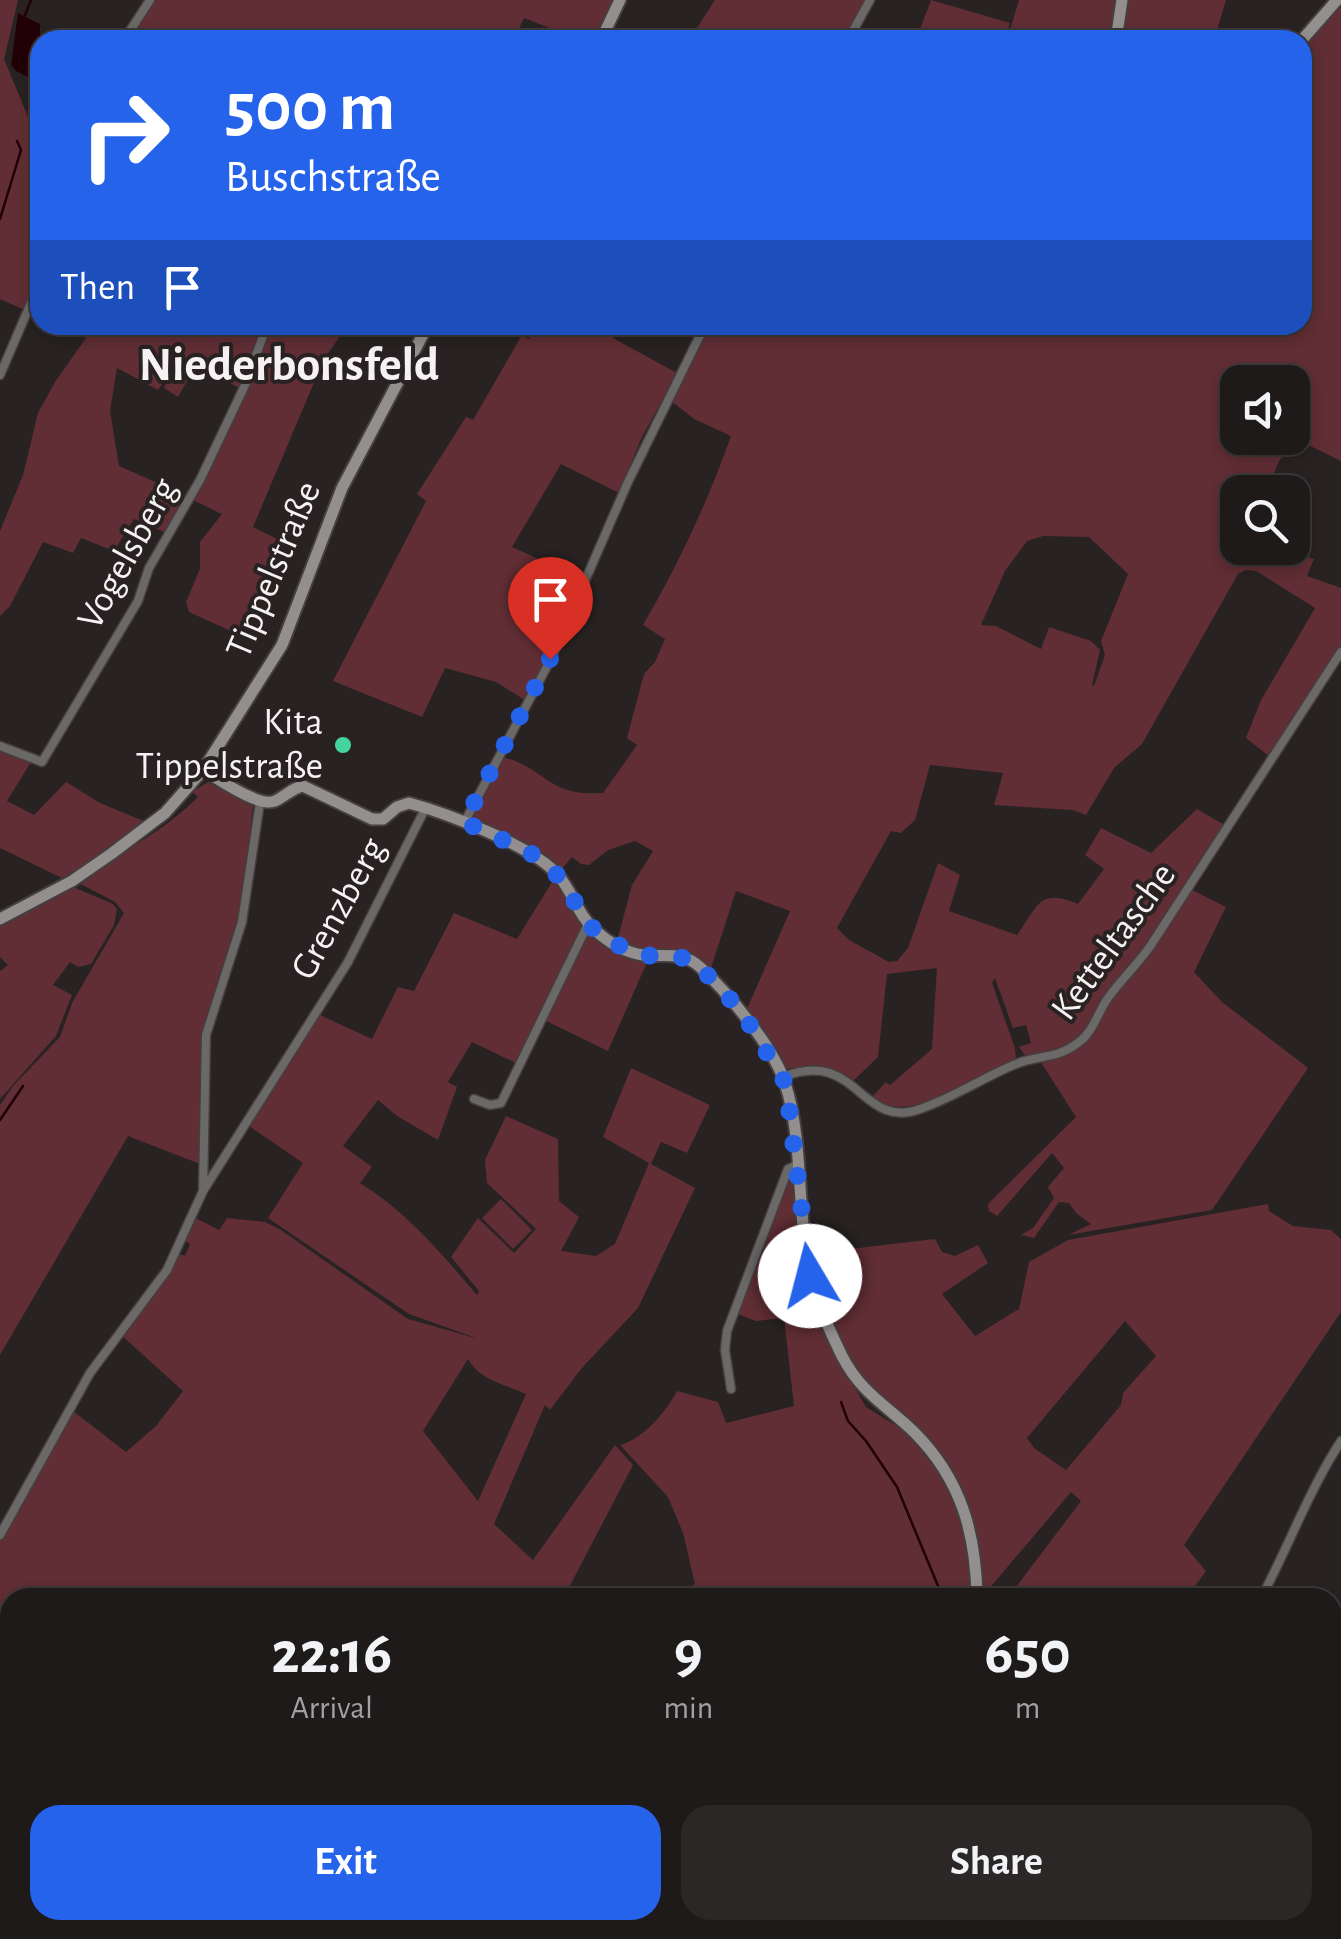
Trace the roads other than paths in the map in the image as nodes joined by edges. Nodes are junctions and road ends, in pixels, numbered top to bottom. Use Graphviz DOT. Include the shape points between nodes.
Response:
graph roads {
  1 [pos="150,0"];
  2 [pos="620,0"];
  3 [pos="870,0"];
  4 [pos="1122,0"];
  5 [pos="1337,0"];
  6 [pos="130,30"];
  7 [pos="606,30"];
  8 [pos="854,30"];
  9 [pos="1118,30"];
  10 [pos="1311,30"];
  11 [pos="30,305"];
  12 [pos="263,335"];
  13 [pos="423,335"];
  14 [pos="700,335"];
  15 [pos="0,375"];
  16 [pos="1341,652"];
  17 [pos="0,746"];
  18 [pos="203,770"];
  19 [pos="260,802"];
  20 [pos="426,809"];
  21 [pos="464,822"];
  22 [pos="0,919"];
  23 [pos="588,924"];
  24 [pos="784,1078"];
  25 [pos="474,1099"];
  26 [pos="797,1165"];
  27 [pos="204,1191"];
  28 [pos="731,1389"];
  29 [pos="1341,1441"];
  30 [pos="0,1535"];
  31 [pos="977,1588"];
  32 [pos="1266,1588"];
  1 -- 6 [label="street"];
  2 -- 7 [label="street"];
  3 -- 8 [label="street"];
  4 -- 9 [label="street"];
  5 -- 10 [label="street"];
  11 -- 15 [label="street"];
  12 -- 17 [label="street, Vogelsberg" via="138,602 42,762"];
  13 -- 18 [label="street, Tippelstraße" via="342,488 282,645"];
  14 -- 21 [label="street" via="550,659"];
  16 -- 24 [label="street, Ketteltasche" via="1082,1041 901,1114 826,1070"];
  18 -- 19 [label="street"];
  18 -- 22 [label="street, Tippelstraße" via="165,812 111,854"];
  19 -- 20 [label="street, Grenzberg" via="304,786 376,820 406,803"];
  19 -- 27 [label="street, Grenzberg" via="242,922 206,1035"];
  20 -- 21 [label="street"];
  20 -- 27 [label="street, Grenzberg" via="348,962"];
  21 -- 23 [label="street" via="549,867"];
  23 -- 24 [label="street" via="632,952 694,962 742,1012"];
  23 -- 25 [label="street" via="502,1103"];
  24 -- 26 [label="street"];
  26 -- 28 [label="street" via="788,1169 728,1331"];
  26 -- 31 [label="street" via="807,1262 824,1314 852,1374 916,1434 957,1492 976,1554"];
  27 -- 30 [label="street, Grenzberg" via="167,1270 90,1373"];
  29 -- 32 [label="street"];
}
